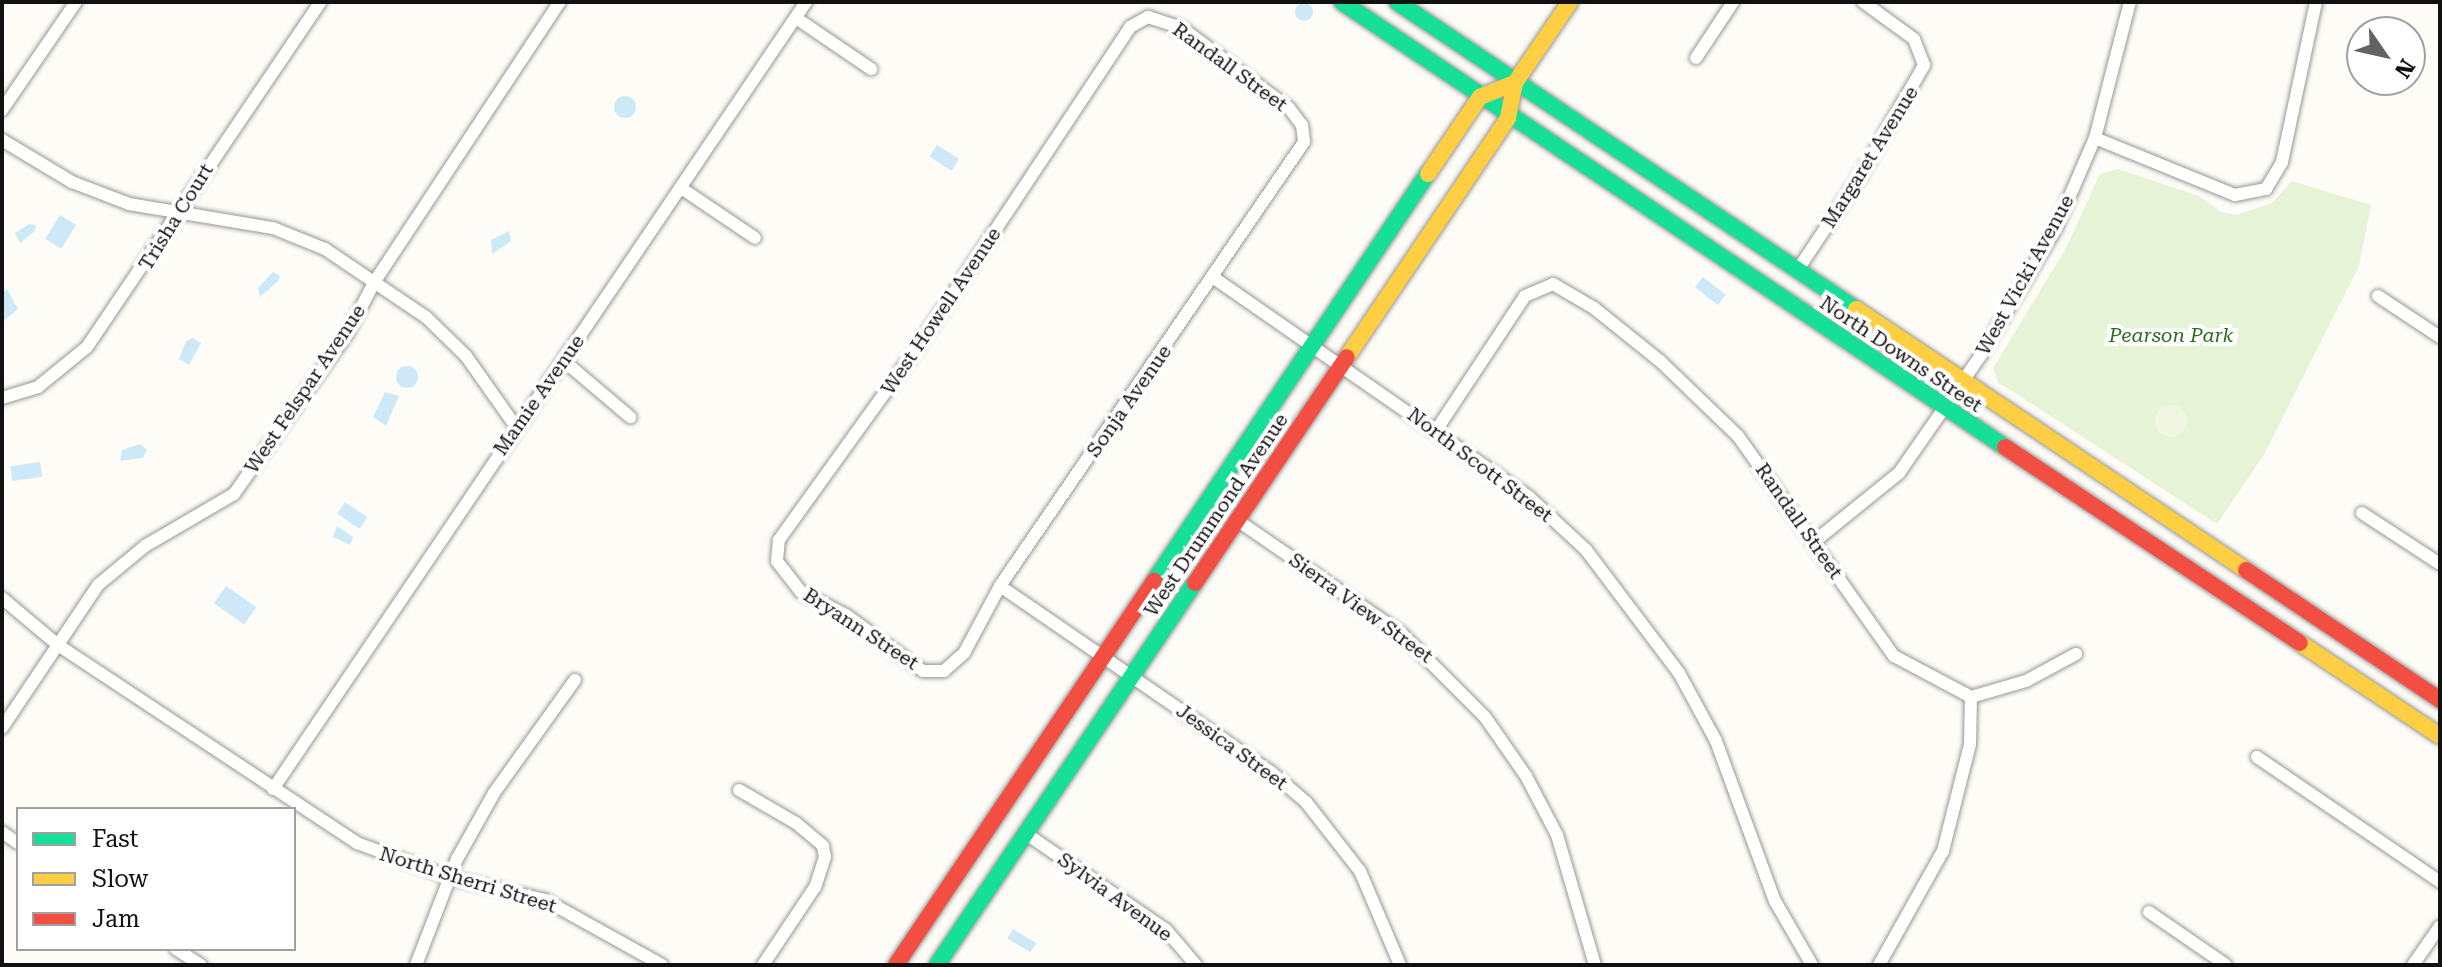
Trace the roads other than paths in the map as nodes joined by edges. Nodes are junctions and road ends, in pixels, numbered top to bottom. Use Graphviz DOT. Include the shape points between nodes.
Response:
graph roads {
  1 [pos="76,2"];
  2 [pos="321,2"];
  3 [pos="560,2"];
  4 [pos="806,2"];
  5 [pos="1342,2"];
  6 [pos="1397,2"];
  7 [pos="1570,2"];
  8 [pos="1733,2"];
  9 [pos="1863,2"];
  10 [pos="2130,2"];
  11 [pos="2316,2"];
  12 [pos="796,18"];
  13 [pos="1114,54"];
  14 [pos="1696,58"];
  15 [pos="871,69"];
  16 [pos="1515,83"];
  17 [pos="1480,97"];
  18 [pos="2,110"];
  19 [pos="1508,118"];
  20 [pos="1304,133"];
  21 [pos="2095,138"];
  22 [pos="2,140"];
  23 [pos="681,188"];
  24 [pos="177,215"];
  25 [pos="755,238"];
  26 [pos="1797,271"];
  27 [pos="1214,278"];
  28 [pos="375,281"];
  29 [pos="2378,296"];
  30 [pos="2440,337"];
  31 [pos="1314,346"];
  32 [pos="564,361"];
  33 [pos="1342,365"];
  34 [pos="1963,382"];
  35 [pos="2,398"];
  36 [pos="1947,407"];
  37 [pos="630,417"];
  38 [pos="516,427"];
  39 [pos="1437,429"];
  40 [pos="2362,513"];
  41 [pos="1237,520"];
  42 [pos="1815,541"];
  43 [pos="2440,564"];
  44 [pos="781,568"];
  45 [pos="1000,586"];
  46 [pos="2,598"];
  47 [pos="58,645"];
  48 [pos="2076,654"];
  49 [pos="1105,656"];
  50 [pos="949,667"];
  51 [pos="1131,675"];
  52 [pos="575,680"];
  53 [pos="1971,697"];
  54 [pos="2440,700"];
  55 [pos="2,728"];
  56 [pos="2440,736"];
  57 [pos="2257,757"];
  58 [pos="273,789"];
  59 [pos="739,790"];
  60 [pos="1028,835"];
  61 [pos="448,877"];
  62 [pos="2440,882"];
  63 [pos="2149,912"];
  64 [pos="2440,926"];
  65 [pos="179,951"];
  66 [pos="201,965"];
  67 [pos="416,965"];
  68 [pos="662,965"];
  69 [pos="763,965"];
  70 [pos="896,965"];
  71 [pos="937,965"];
  72 [pos="1196,965"];
  73 [pos="1400,965"];
  74 [pos="1595,965"];
  75 [pos="1812,965"];
  76 [pos="1879,965"];
  77 [pos="2226,965"];
  78 [pos="2413,965"];
  1 -- 18 [label="street"];
  2 -- 24 [label="street, Trisha Court"];
  3 -- 28 [label="street, West Felspar Avenue"];
  4 -- 12 [label="street, Mamie Avenue"];
  5 -- 17 [label="main road, North Downs Street"];
  6 -- 16 [label="main road, North Downs Street"];
  7 -- 16 [label="main road, West Drummond Avenue"];
  8 -- 14 [label="street"];
  9 -- 26 [label="street, Margaret Avenue" via="1914,39 1923,53 1922,73"];
  10 -- 21 [label="street, West Vicki Avenue"];
  11 -- 21 [label="street" via="2282,162 2266,189 2235,195"];
  12 -- 15 [label="street"];
  12 -- 23 [label="street, Mamie Avenue"];
  13 -- 20 [label="street, Randall Street" via="1136,21 1163,18 1289,108"];
  13 -- 44 [label="street, West Howell Avenue" via="915,351 779,540"];
  16 -- 17 [label="main road"];
  16 -- 19 [label="main road, West Drummond Avenue"];
  16 -- 26 [label="main road, North Downs Street"];
  17 -- 19 [label="main road, North Downs Street"];
  17 -- 31 [label="main road, West Drummond Avenue"];
  19 -- 33 [label="main road, West Drummond Avenue"];
  19 -- 36 [label="main road, North Downs Street"];
  20 -- 27 [label="street, Sonja Avenue" via="1296,160"];
  21 -- 34 [label="street, West Vicki Avenue" via="2056,228"];
  22 -- 24 [label="street" via="94,192"];
  23 -- 25 [label="street"];
  23 -- 32 [label="street, Mamie Avenue"];
  24 -- 28 [label="street" via="273,228 325,249"];
  24 -- 35 [label="street, Trisha Court" via="87,347 38,387"];
  26 -- 34 [label="main road, North Downs Street"];
  27 -- 31 [label="street, North Scott Street"];
  27 -- 45 [label="street, Sonja Avenue"];
  28 -- 38 [label="street" via="426,317 466,356"];
  28 -- 47 [label="street, West Felspar Avenue" via="347,334 234,494 127,558 98,585"];
  29 -- 30 [label="street"];
  31 -- 33 [label="street, North Scott Street"];
  31 -- 49 [label="main road, West Drummond Avenue"];
  32 -- 37 [label="street"];
  32 -- 38 [label="street, Mamie Avenue"];
  33 -- 39 [label="street, North Scott Street"];
  33 -- 41 [label="main road, West Drummond Avenue"];
  34 -- 36 [label="street, West Vicki Avenue"];
  34 -- 54 [label="main road, North Downs Street"];
  36 -- 42 [label="street, West Vicki Avenue" via="1899,473"];
  36 -- 56 [label="main road, North Downs Street"];
  38 -- 58 [label="street, Mamie Avenue"];
  39 -- 42 [label="street, Randall Street" via="1532,289 1553,284 1660,361 1738,436"];
  39 -- 75 [label="street, North Scott Street" via="1529,497 1586,550 1635,609 1679,673 1716,741 1775,901"];
  40 -- 43 [label="street"];
  41 -- 51 [label="main road, West Drummond Avenue"];
  41 -- 74 [label="street, Sierra View Street" via="1402,634 1485,717 1526,776 1557,835"];
  42 -- 53 [label="street, Randall Street" via="1888,649 1924,676"];
  44 -- 50 [label="street, Bryann Street" via="801,592 859,623 910,664 934,672"];
  45 -- 49 [label="street, Jessica Street"];
  45 -- 50 [label="street, Sonja Avenue" via="964,653"];
  46 -- 47 [label="street, North Sherri Street"];
  47 -- 55 [label="street, West Felspar Avenue"];
  47 -- 58 [label="street, North Sherri Street"];
  48 -- 53 [label="street" via="2026,681"];
  49 -- 51 [label="street, Jessica Street"];
  49 -- 70 [label="main road, West Drummond Avenue"];
  51 -- 60 [label="main road, West Drummond Avenue"];
  51 -- 73 [label="street, Jessica Street" via="1271,772 1315,812 1360,871"];
  52 -- 61 [label="street" via="494,793"];
  53 -- 76 [label="street" via="1964,775 1943,851"];
  57 -- 62 [label="street"];
  58 -- 61 [label="street, North Sherri Street" via="357,843"];
  59 -- 69 [label="street" via="796,823 823,846 825,857 815,887"];
  60 -- 71 [label="main road, West Drummond Avenue"];
  60 -- 72 [label="street, Sylvia Avenue" via="1166,930"];
  61 -- 67 [label="street"];
  61 -- 68 [label="street, North Sherri Street" via="545,900"];
  63 -- 77 [label="street"];
  64 -- 78 [label="street"];
  65 -- 66 [label="street"];
}
